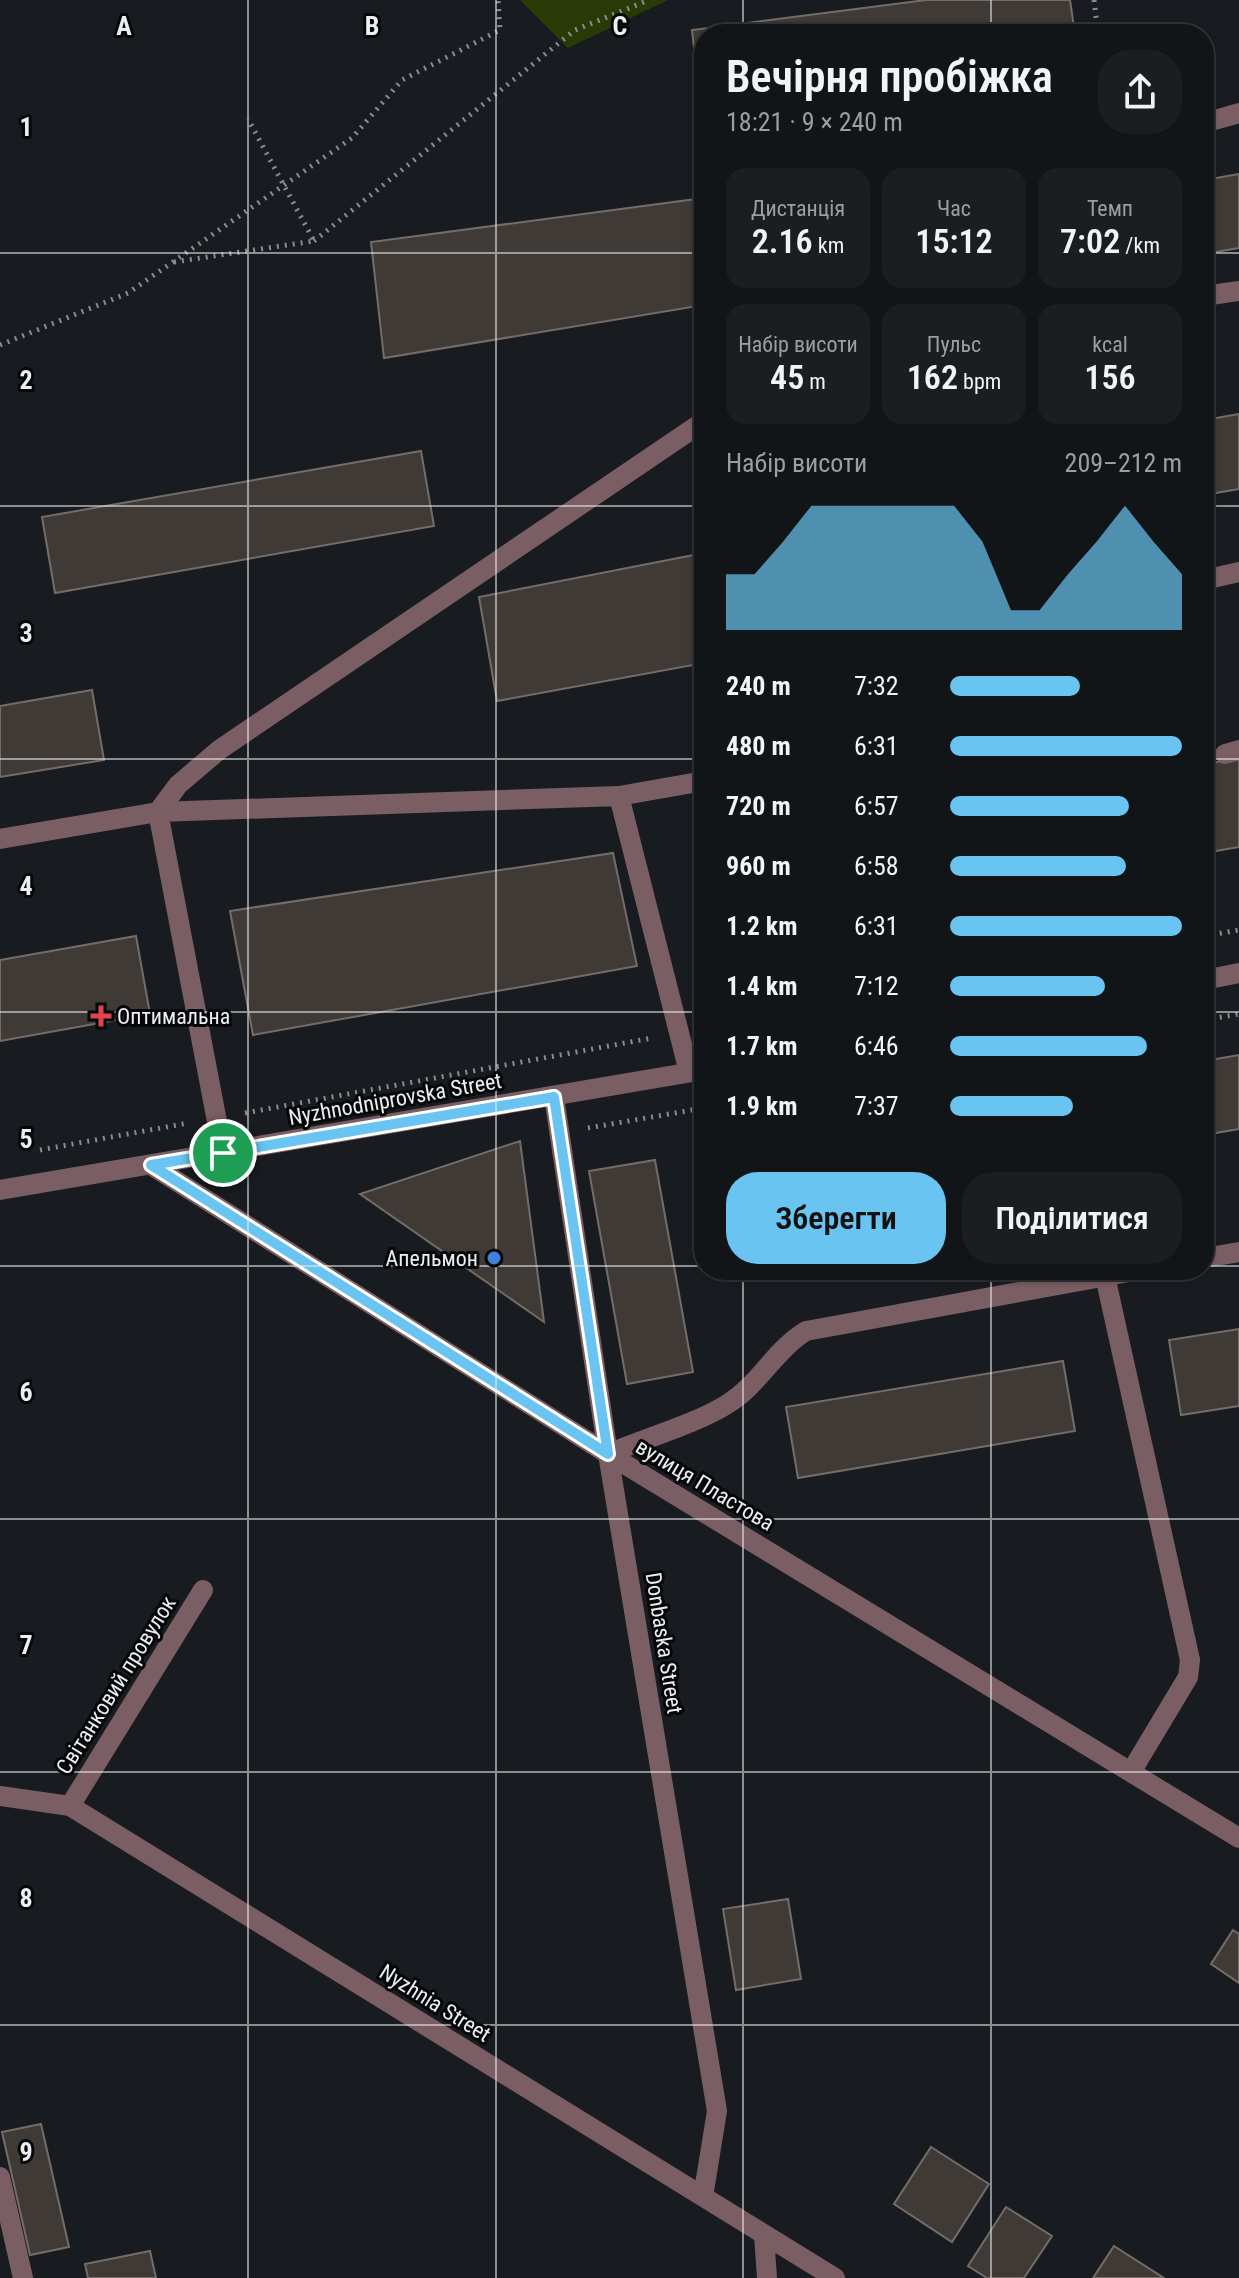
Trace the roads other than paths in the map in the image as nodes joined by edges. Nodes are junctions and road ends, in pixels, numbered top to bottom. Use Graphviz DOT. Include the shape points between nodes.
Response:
graph roads {
  1 [pos="1239,113"];
  2 [pos="1214,120"];
  3 [pos="1239,291"];
  4 [pos="1214,295"];
  5 [pos="694,428"];
  6 [pos="1239,572"];
  7 [pos="1214,578"];
  8 [pos="694,783"];
  9 [pos="619,796"];
  10 [pos="158,812"];
  11 [pos="0,839"];
  12 [pos="1239,973"];
  13 [pos="1214,978"];
  14 [pos="694,1067"];
  15 [pos="694,1071"];
  16 [pos="554,1097"];
  17 [pos="223,1153"];
  18 [pos="151,1165"];
  19 [pos="0,1190"];
  20 [pos="1239,1252"];
  21 [pos="1214,1256"];
  22 [pos="1083,1280"];
  23 [pos="1106,1280"];
  24 [pos="608,1454"];
  25 [pos="203,1590"];
  26 [pos="1131,1772"];
  27 [pos="0,1796"];
  28 [pos="70,1806"];
  29 [pos="1239,1838"];
  30 [pos="0,2177"];
  31 [pos="703,2197"];
  32 [pos="3,2208"];
  33 [pos="764,2235"];
  34 [pos="23,2278"];
  35 [pos="767,2278"];
  36 [pos="835,2278"];
  1 -- 2 [label="street"];
  3 -- 4 [label="street"];
  5 -- 10 [label="street" via="219,750 178,785"];
  6 -- 7 [label="street"];
  8 -- 9 [label="street"];
  9 -- 10 [label="street"];
  9 -- 14 [label="street" via="679,1033"];
  10 -- 11 [label="street"];
  10 -- 17 [label="street"];
  12 -- 13 [label="street"];
  15 -- 16 [label="street, Nyzhnodniprovska Street"];
  16 -- 17 [label="street, Nyzhnodniprovska Street"];
  16 -- 24 [label="street, Donbaska Street"];
  17 -- 18 [label="street, Nyzhnodniprovska Street"];
  18 -- 19 [label="street, Nyzhnodniprovska Street"];
  18 -- 24 [label="street, вулиця Пластова"];
  20 -- 21 [label="street"];
  22 -- 24 [label="street" via="806,1331 784,1345 751,1386 727,1405"];
  23 -- 26 [label="street" via="1190,1660 1188,1677"];
  24 -- 26 [label="street, вулиця Пластова"];
  24 -- 31 [label="street, Donbaska Street" via="717,2111"];
  25 -- 28 [label="street, Світанковий провулок"];
  26 -- 29 [label="street, вулиця Пластова"];
  27 -- 28 [label="street, Nyzhnia Street"];
  28 -- 31 [label="street, Nyzhnia Street"];
  30 -- 32 [label="street"];
  31 -- 33 [label="street, Nyzhnia Street"];
  32 -- 34 [label="street"];
  33 -- 35 [label="street"];
  33 -- 36 [label="street, Nyzhnia Street"];
}
